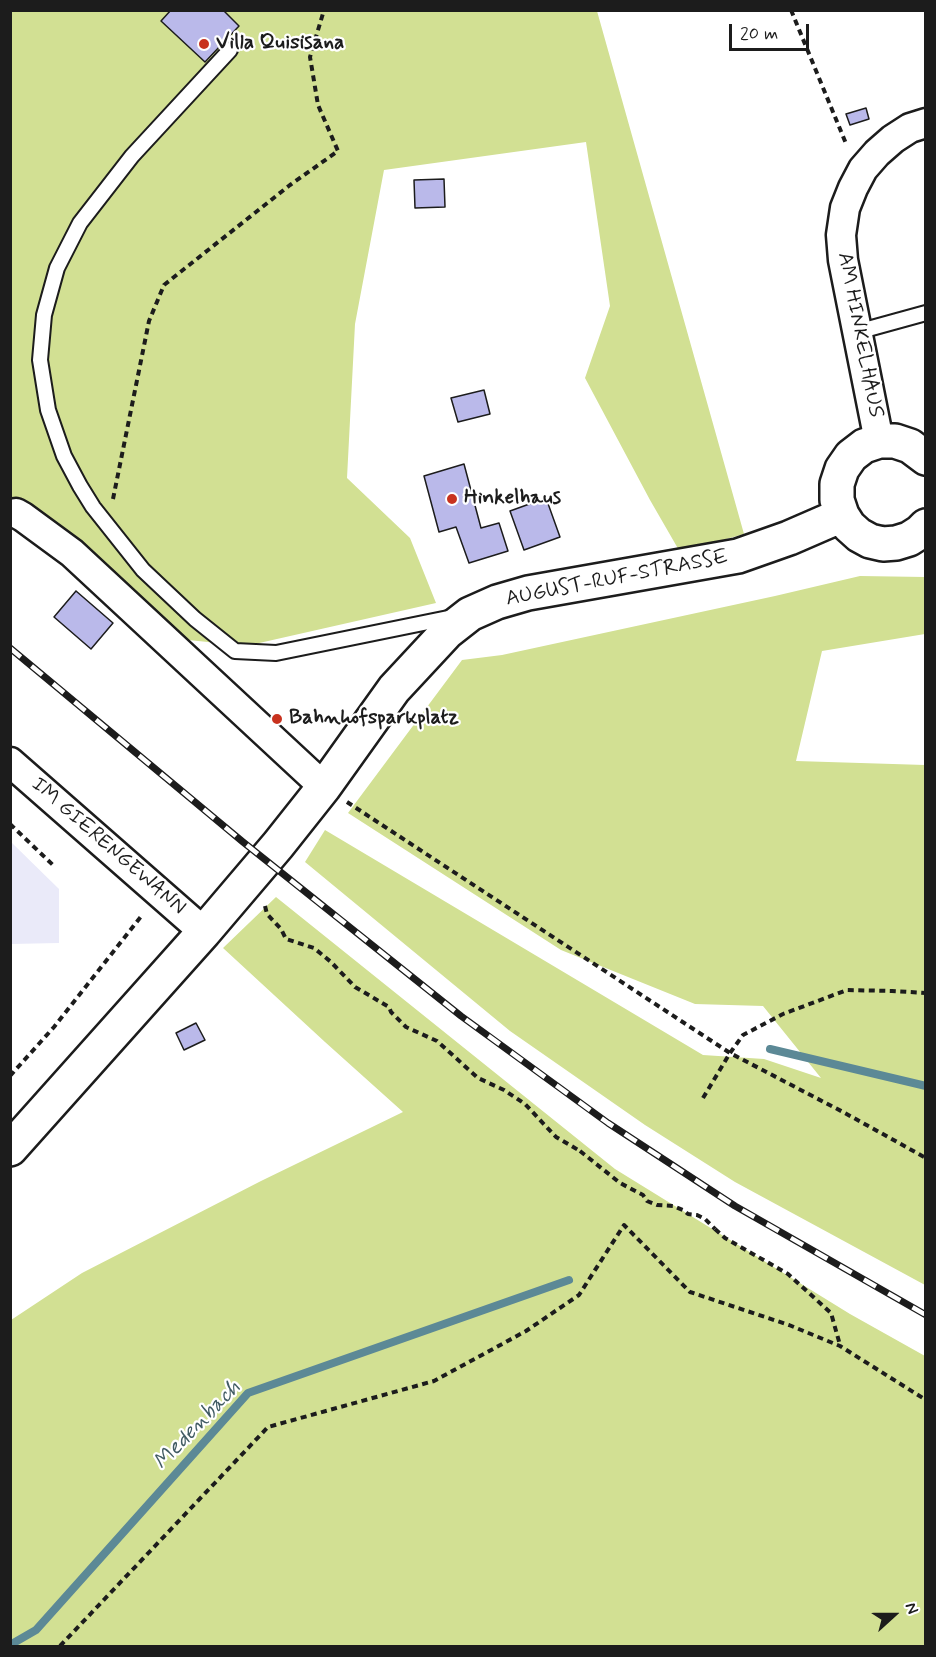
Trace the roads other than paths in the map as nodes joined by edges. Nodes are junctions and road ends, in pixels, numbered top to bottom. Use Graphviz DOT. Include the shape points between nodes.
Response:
graph roads {
  1 [pos="230,50"];
  2 [pos="926,123"];
  3 [pos="926,313"];
  4 [pos="857,332"];
  5 [pos="879,441"];
  6 [pos="926,458"];
  7 [pos="16,513"];
  8 [pos="842,515"];
  9 [pos="926,526"];
  10 [pos="470,614"];
  11 [pos="10,762"];
  12 [pos="324,787"];
  13 [pos="204,932"];
  14 [pos="10,1149"];
  1 -- 10 [label="lane" via="132,156 80,223 57,268 44,315 40,360 48,410 70,466 107,526 143,570 195,620 235,651 276,652"];
  2 -- 4 [label="street, AM HINKELHAUS" via="910,128 877,153 863,169 845,208 843,260"];
  3 -- 4 [label="lane"];
  4 -- 5 [label="street, AM HINKELHAUS"];
  5 -- 6 [label="main road" via="910,446"];
  5 -- 8 [label="main road" via="864,446 842,469 837,484"];
  7 -- 12 [label="street" via="72,553"];
  8 -- 9 [label="main road" via="859,535 883,544 909,539"];
  8 -- 10 [label="main road, AUGUST-RUF-STRASSE" via="738,556 528,593"];
  10 -- 12 [label="main road, AUGUST-RUF-STRASSE" via="447,632 394,689"];
  11 -- 13 [label="street, IM GIERENGEWANN"];
  12 -- 13 [label="main road, AUGUST-RUF-STRASSE"];
  13 -- 14 [label="main road, AUGUST-RUF-STRASSE"];
}
